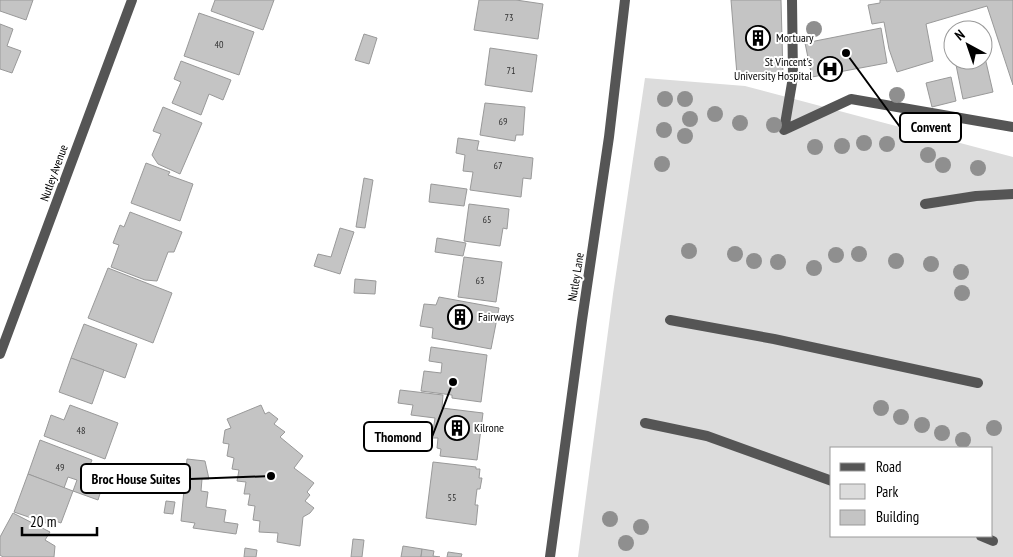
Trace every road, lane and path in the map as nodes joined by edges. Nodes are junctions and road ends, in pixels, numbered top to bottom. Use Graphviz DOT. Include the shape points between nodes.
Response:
graph roads {
  1 [pos="132,0"];
  2 [pos="625,0"];
  3 [pos="792,0"];
  4 [pos="1013,127"];
  5 [pos="1013,194"];
  6 [pos="924,204"];
  7 [pos="670,320"];
  8 [pos="0,354"];
  9 [pos="978,383"];
  10 [pos="645,423"];
  11 [pos="830,480"];
  12 [pos="983,537"];
  13 [pos="993,541"];
  14 [pos="550,557"];
  1 -- 8 [label="street, Nutley Avenue"];
  2 -- 14 [label="street, Nutley Lane"];
  3 -- 4 [label="street" via="793,77 784,130 851,99"];
  5 -- 6 [label="street"];
  7 -- 9 [label="street"];
  10 -- 11 [label="street" via="707,436"];
  12 -- 13 [label="street"];
}
